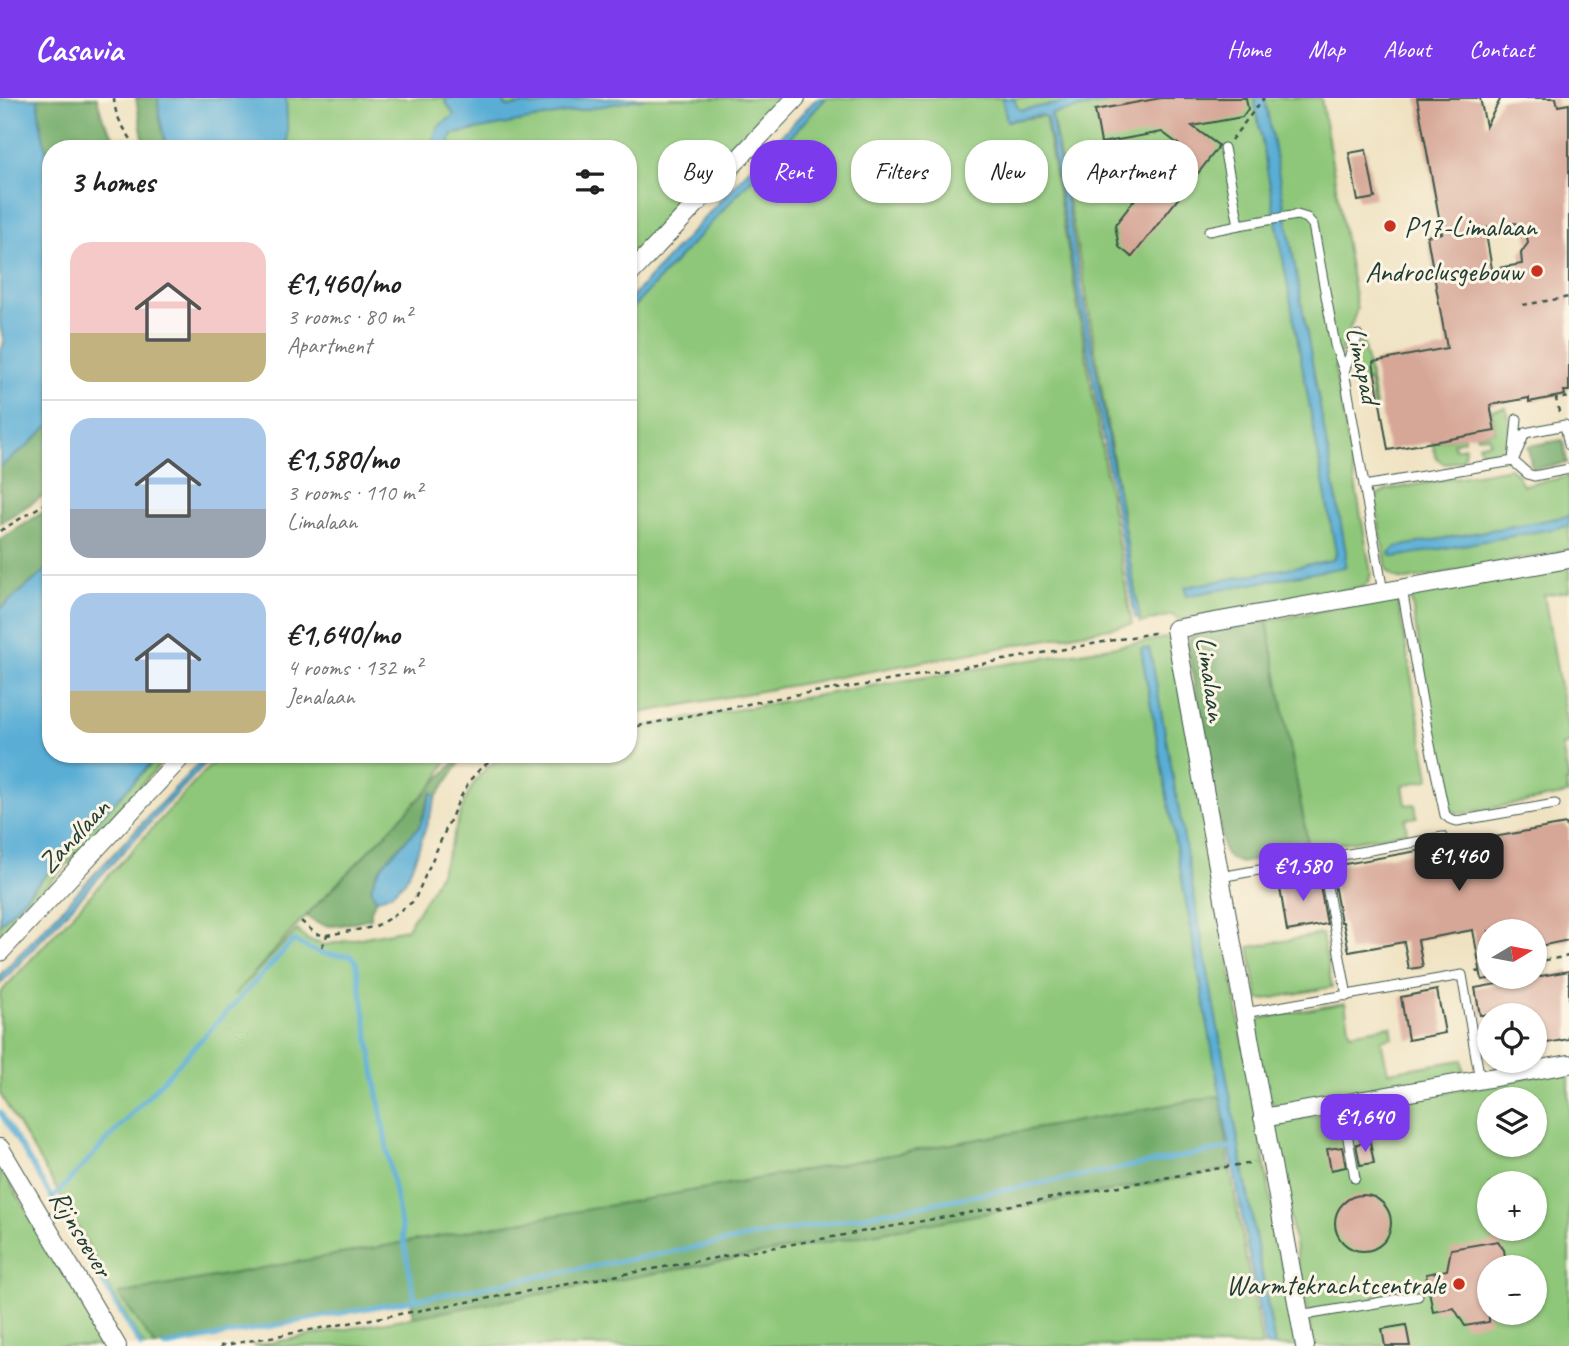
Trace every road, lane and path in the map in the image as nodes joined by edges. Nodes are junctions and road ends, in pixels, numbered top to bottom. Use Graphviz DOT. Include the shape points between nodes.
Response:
graph roads {
  1 [pos="114,98"];
  2 [pos="796,98"];
  3 [pos="1265,98"];
  4 [pos="132,140"];
  5 [pos="1224,148"];
  6 [pos="1239,225"];
  7 [pos="1209,230"];
  8 [pos="637,266"];
  9 [pos="1569,297"];
  10 [pos="1523,305"];
  11 [pos="1358,335"];
  12 [pos="1345,372"];
  13 [pos="1569,397"];
  14 [pos="1517,419"];
  15 [pos="1562,426"];
  16 [pos="1569,445"];
  17 [pos="1513,461"];
  18 [pos="1569,469"];
  19 [pos="1364,486"];
  20 [pos="42,505"];
  21 [pos="0,531"];
  22 [pos="1569,559"];
  23 [pos="1402,589"];
  24 [pos="1383,592"];
  25 [pos="1175,629"];
  26 [pos="637,726"];
  27 [pos="176,763"];
  28 [pos="488,763"];
  29 [pos="1555,804"];
  30 [pos="1443,837"];
  31 [pos="1322,859"];
  32 [pos="1220,877"];
  33 [pos="301,920"];
  34 [pos="327,935"];
  35 [pos="322,947"];
  36 [pos="0,952"];
  37 [pos="1569,956"];
  38 [pos="1547,960"];
  39 [pos="1347,996"];
  40 [pos="1244,1013"];
  41 [pos="1569,1064"];
  42 [pos="1480,1080"];
  43 [pos="1342,1105"];
  44 [pos="1263,1118"];
  45 [pos="0,1148"];
  46 [pos="1242,1164"];
  47 [pos="1355,1178"];
  48 [pos="1418,1296"];
  49 [pos="1299,1316"];
  50 [pos="117,1346"];
  51 [pos="220,1346"];
  52 [pos="1305,1346"];
  1 -- 4 [label="path" via="118,120"];
  2 -- 8 [label="street"];
  3 -- 5 [label="path"];
  5 -- 6 [label="lane"];
  6 -- 7 [label="lane, Limapad"];
  6 -- 12 [label="lane, Limapad" via="1303,216 1313,225 1335,345"];
  9 -- 10 [label="path"];
  11 -- 12 [label="lane"];
  12 -- 19 [label="lane, Limapad"];
  13 -- 15 [label="path" via="1556,399"];
  14 -- 17 [label="lane"];
  15 -- 16 [label="lane"];
  15 -- 17 [label="lane" via="1525,433"];
  17 -- 18 [label="lane" via="1534,476"];
  17 -- 19 [label="lane"];
  19 -- 24 [label="lane, Limapad"];
  20 -- 21 [label="path"];
  22 -- 23 [label="street, Limalaan"];
  23 -- 24 [label="street, Limalaan"];
  23 -- 29 [label="lane" via="1445,815 1457,821"];
  24 -- 25 [label="street, Limalaan"];
  25 -- 26 [label="path"];
  25 -- 32 [label="street, Limalaan"];
  27 -- 36 [label="street, Zandlaan"];
  28 -- 34 [label="path" via="470,780 458,802 414,901 374,927"];
  30 -- 31 [label="lane"];
  31 -- 32 [label="lane"];
  31 -- 39 [label="lane"];
  32 -- 40 [label="street, Limalaan"];
  33 -- 34 [label="path" via="316,934"];
  34 -- 35 [label="path"];
  37 -- 38 [label="path"];
  39 -- 40 [label="lane"];
  39 -- 42 [label="lane" via="1462,975"];
  40 -- 44 [label="street, Limalaan"];
  41 -- 42 [label="street"];
  42 -- 43 [label="street"];
  43 -- 44 [label="street"];
  43 -- 47 [label="lane"];
  44 -- 49 [label="street, Limalaan"];
  45 -- 50 [label="street, Rijnsoever"];
  46 -- 51 [label="path"];
  48 -- 49 [label="lane"];
  49 -- 52 [label="street, Limalaan"];
}
